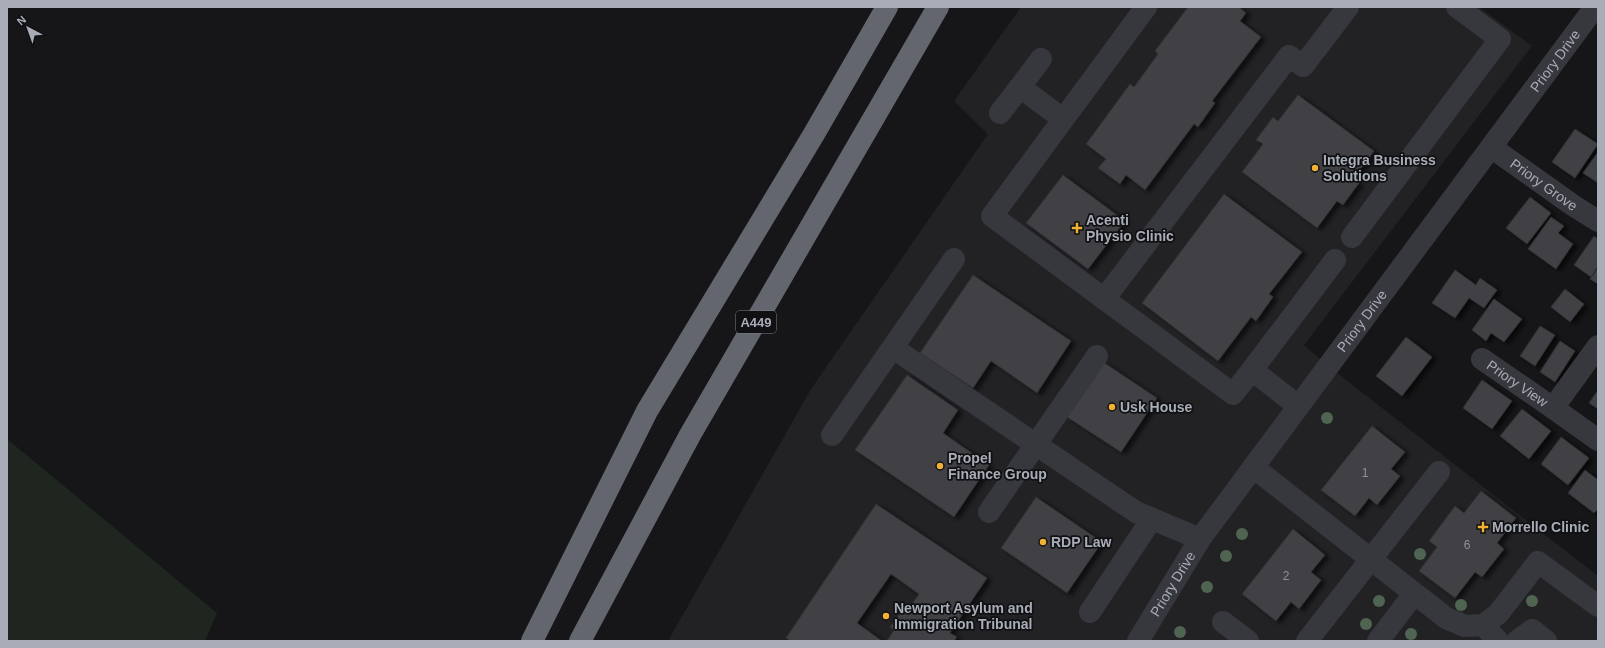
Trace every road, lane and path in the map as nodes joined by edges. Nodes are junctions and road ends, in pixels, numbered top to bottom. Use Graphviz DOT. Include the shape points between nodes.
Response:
graph roads {
  1 [pos="887,7"];
  2 [pos="938,7"];
  3 [pos="1146,7"];
  4 [pos="1348,7"];
  5 [pos="1457,7"];
  6 [pos="1591,8"];
  7 [pos="1041,59"];
  8 [pos="1020,87"];
  9 [pos="1000,113"];
  10 [pos="1063,119"];
  11 [pos="1491,147"];
  12 [pos="1598,221"];
  13 [pos="1352,237"];
  14 [pos="954,259"];
  15 [pos="1335,260"];
  16 [pos="1104,299"];
  17 [pos="1598,346"];
  18 [pos="893,348"];
  19 [pos="1097,356"];
  20 [pos="1482,359"];
  21 [pos="1252,370"];
  22 [pos="1298,406"];
  23 [pos="1553,408"];
  24 [pos="832,435"];
  25 [pos="1598,440"];
  26 [pos="1035,445"];
  27 [pos="1253,467"];
  28 [pos="1439,472"];
  29 [pos="989,512"];
  30 [pos="1151,520"];
  31 [pos="1200,539"];
  32 [pos="1370,560"];
  33 [pos="1414,594"];
  34 [pos="1598,606"];
  35 [pos="1090,612"];
  36 [pos="1223,622"];
  37 [pos="1483,625"];
  38 [pos="532,641"];
  39 [pos="580,641"];
  40 [pos="1138,641"];
  41 [pos="1248,641"];
  42 [pos="1307,641"];
  43 [pos="1378,641"];
  44 [pos="1498,641"];
  45 [pos="1516,641"];
  46 [pos="1546,641"];
  1 -- 38 [label="highway" via="814,134 647,411"];
  2 -- 39 [label="highway, A449" via="690,435"];
  3 -- 10 [label="street"];
  4 -- 16 [label="street" via="1303,66 1290,56"];
  5 -- 13 [label="street" via="1500,39"];
  6 -- 11 [label="street, Priory Drive"];
  7 -- 8 [label="street"];
  8 -- 9 [label="street"];
  8 -- 10 [label="street"];
  10 -- 16 [label="street" via="992,216"];
  11 -- 12 [label="street, Priory Grove"];
  11 -- 22 [label="street, Priory Drive"];
  14 -- 18 [label="street"];
  15 -- 21 [label="street"];
  16 -- 21 [label="street" via="1233,394"];
  17 -- 23 [label="street, Priory View"];
  18 -- 24 [label="street"];
  18 -- 26 [label="street"];
  19 -- 26 [label="street"];
  20 -- 23 [label="street, Priory View"];
  21 -- 22 [label="street"];
  22 -- 27 [label="street, Priory Drive"];
  23 -- 25 [label="street, Priory View"];
  26 -- 29 [label="street"];
  26 -- 30 [label="street"];
  27 -- 31 [label="street, Priory Drive"];
  27 -- 32 [label="street"];
  28 -- 32 [label="street"];
  30 -- 31 [label="street"];
  30 -- 35 [label="street"];
  31 -- 40 [label="street, Priory Drive"];
  32 -- 33 [label="street"];
  32 -- 42 [label="street"];
  33 -- 37 [label="street" via="1446,618 1465,626"];
  33 -- 43 [label="street"];
  34 -- 37 [label="street" via="1538,562 1498,614"];
  36 -- 41 [label="street"];
  37 -- 44 [label="street"];
  45 -- 46 [label="street" via="1532,630"];
}
